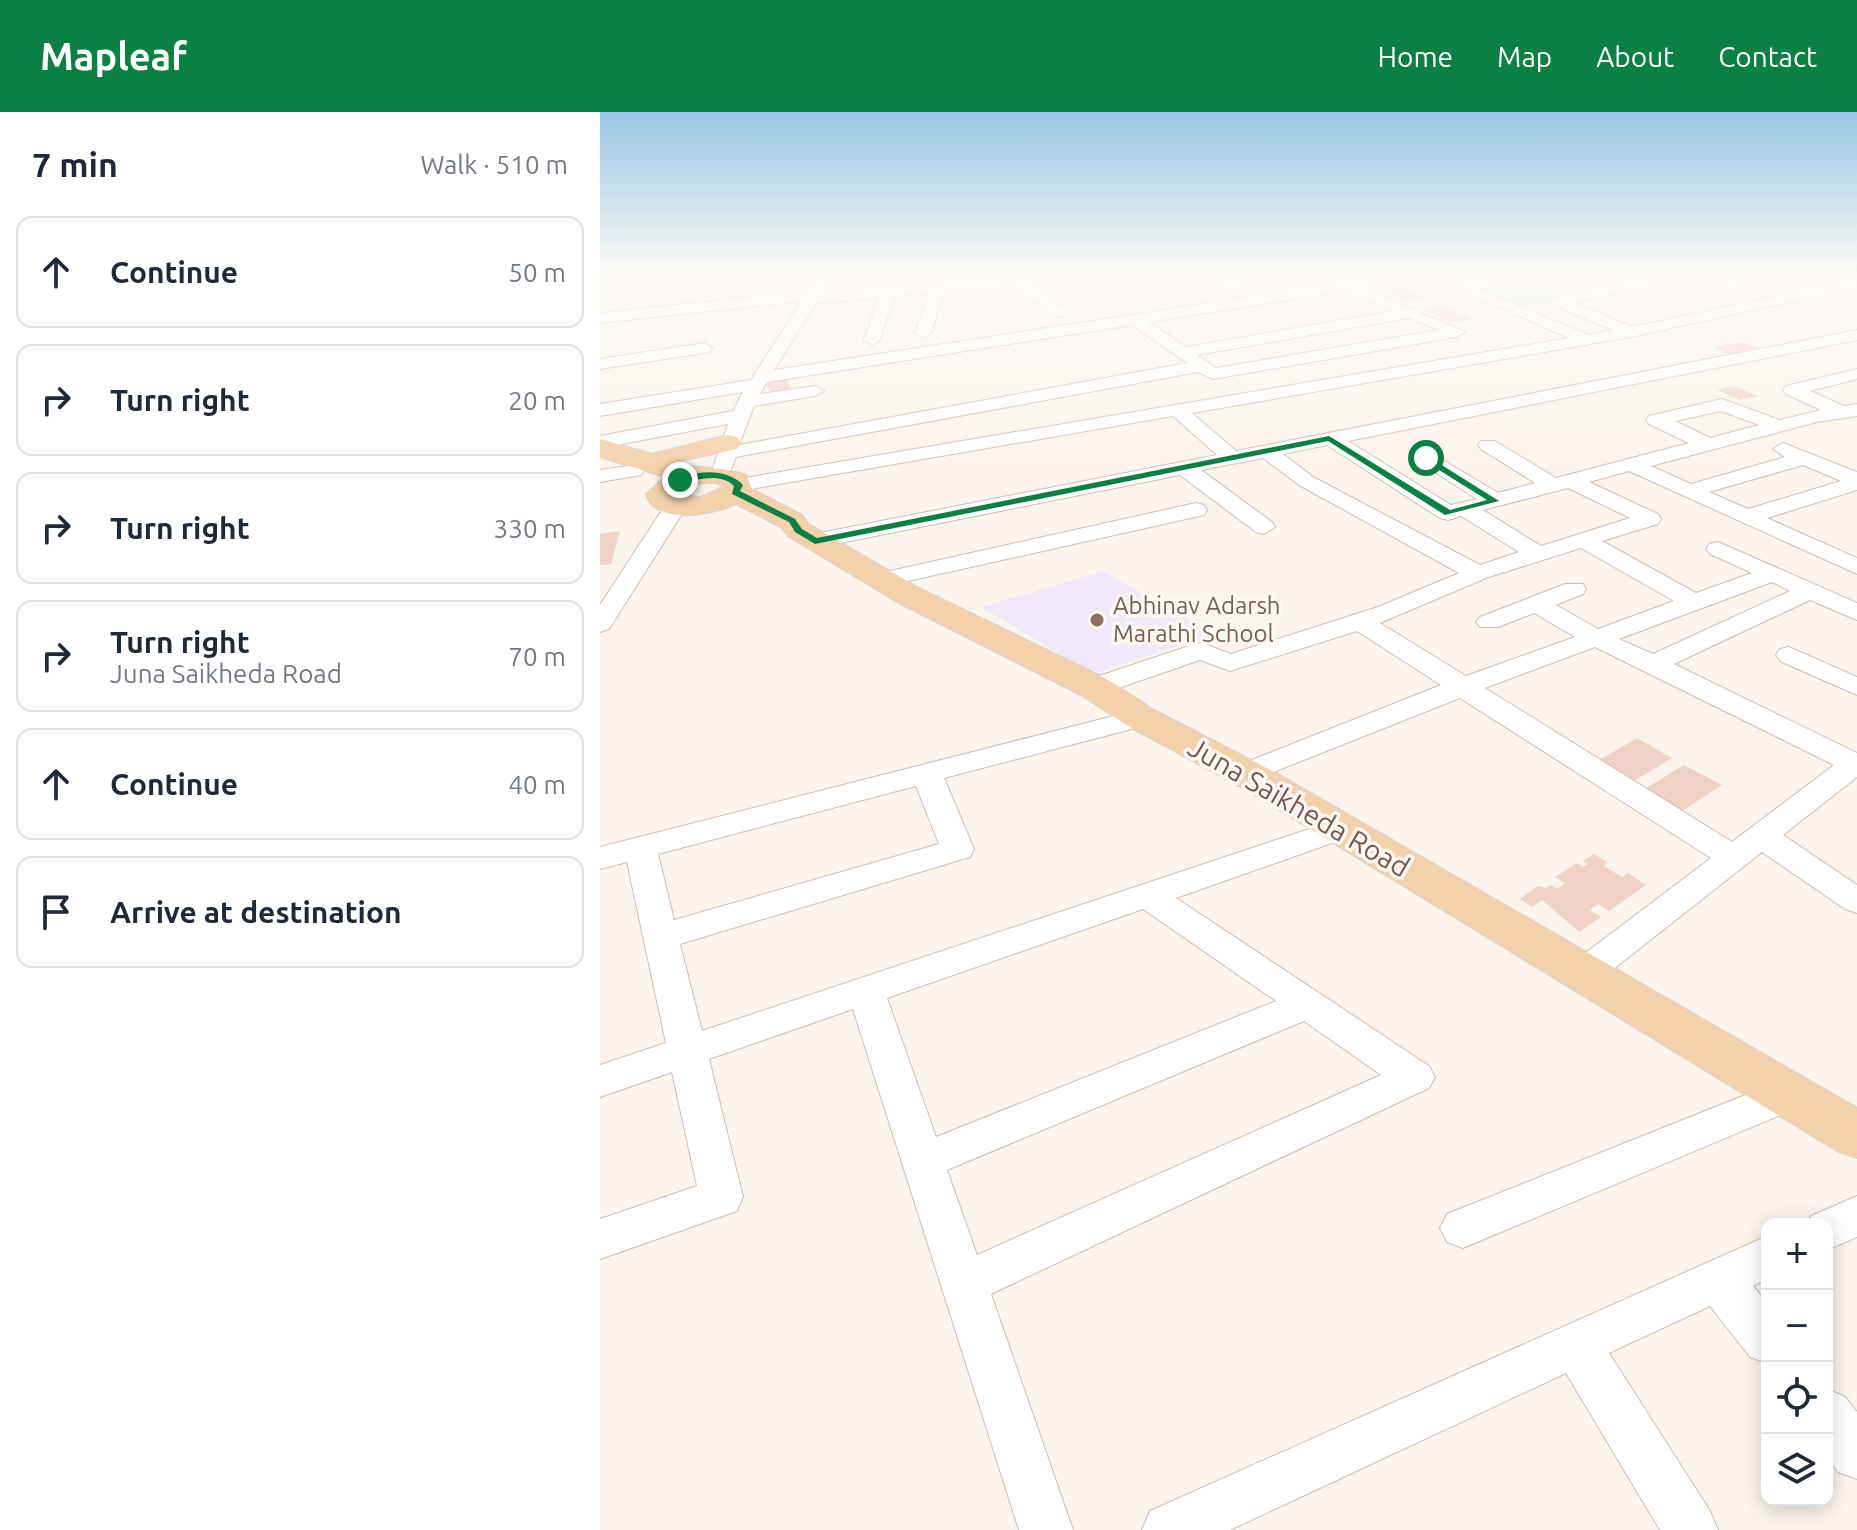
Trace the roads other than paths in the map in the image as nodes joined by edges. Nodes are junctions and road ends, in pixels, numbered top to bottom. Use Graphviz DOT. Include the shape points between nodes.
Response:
graph roads {
  1 [pos="791,341"];
  2 [pos="1006,341"];
  3 [pos="1162,341"];
  4 [pos="1249,341"];
  5 [pos="1405,341"];
  6 [pos="1580,341"];
  7 [pos="1776,341"];
  8 [pos="1824,341"];
  9 [pos="1792,347"];
  10 [pos="704,348"];
  11 [pos="1355,350"];
  12 [pos="1526,351"];
  13 [pos="1181,353"];
  14 [pos="1554,365"];
  15 [pos="1201,366"];
  16 [pos="612,367"];
  17 [pos="1396,373"];
  18 [pos="1158,374"];
  19 [pos="1857,374"];
  20 [pos="761,381"];
  21 [pos="840,387"];
  22 [pos="1200,405"];
  23 [pos="743,409"];
  24 [pos="1176,409"];
  25 [pos="600,410"];
  26 [pos="1849,411"];
  27 [pos="1816,416"];
  28 [pos="1779,426"];
  29 [pos="1857,432"];
  30 [pos="1751,435"];
  31 [pos="1329,438"];
  32 [pos="1488,445"];
  33 [pos="1709,445"];
  34 [pos="1267,451"];
  35 [pos="615,458"];
  36 [pos="1232,458"];
  37 [pos="1426,458"];
  38 [pos="1804,458"];
  39 [pos="1632,465"];
  40 [pos="1184,468"];
  41 [pos="691,477"];
  42 [pos="732,478"];
  43 [pos="1857,482"];
  44 [pos="1562,483"];
  45 [pos="1690,491"];
  46 [pos="680,500"];
  47 [pos="1022,500"];
  48 [pos="1495,501"];
  49 [pos="1465,509"];
  50 [pos="1196,510"];
  51 [pos="1747,517"];
  52 [pos="1264,527"];
  53 [pos="659,533"];
  54 [pos="807,536"];
  55 [pos="1058,540"];
  56 [pos="1583,540"];
  57 [pos="1718,549"];
  58 [pos="1538,554"];
  59 [pos="1857,567"];
  60 [pos="1478,573"];
  61 [pos="1772,574"];
  62 [pos="881,580"];
  63 [pos="1574,589"];
  64 [pos="1810,591"];
  65 [pos="1695,603"];
  66 [pos="1538,605"];
  67 [pos="1857,612"];
  68 [pos="1360,622"];
  69 [pos="1489,622"];
  70 [pos="600,624"];
  71 [pos="1598,639"];
  72 [pos="1789,655"];
  73 [pos="1653,664"];
  74 [pos="1094,687"];
  75 [pos="1463,687"];
  76 [pos="1857,687"];
  77 [pos="1141,718"];
  78 [pos="1245,773"];
  79 [pos="927,774"];
  80 [pos="1850,776"];
  81 [pos="1341,829"];
  82 [pos="1762,836"];
  83 [pos="640,848"];
  84 [pos="600,858"];
  85 [pos="1734,858"];
  86 [pos="1147,895"];
  87 [pos="1857,901"];
  88 [pos="660,937"];
  89 [pos="1584,973"];
  90 [pos="866,991"];
  91 [pos="1307,1004"];
  92 [pos="687,1051"];
  93 [pos="600,1081"];
  94 [pos="1788,1094"];
  95 [pos="1857,1135"];
  96 [pos="923,1161"];
  97 [pos="1857,1216"];
  98 [pos="1833,1227"];
  99 [pos="1463,1228"];
  100 [pos="600,1239"];
  101 [pos="1761,1260"];
  102 [pos="1718,1280"];
  103 [pos="964,1284"];
  104 [pos="1761,1333"];
  105 [pos="1576,1345"];
  106 [pos="1833,1423"];
  107 [pos="1857,1453"];
  108 [pos="1046,1530"];
  109 [pos="1169,1530"];
  110 [pos="1691,1530"];
  1 -- 20 [label="street"];
  2 -- 20 [label="street"];
  3 -- 13 [label="street"];
  4 -- 13 [label="street"];
  5 -- 11 [label="street"];
  6 -- 12 [label="street"];
  7 -- 9 [label="street"];
  8 -- 9 [label="street"];
  9 -- 31 [label="street"];
  10 -- 16 [label="street"];
  11 -- 15 [label="street" via="1213,374"];
  11 -- 17 [label="street"];
  12 -- 14 [label="street"];
  12 -- 17 [label="street"];
  13 -- 15 [label="street"];
  15 -- 18 [label="street"];
  17 -- 22 [label="street"];
  18 -- 22 [label="street"];
  18 -- 42 [label="street"];
  19 -- 26 [label="street" via="1792,390"];
  20 -- 23 [label="street"];
  20 -- 25 [label="street"];
  21 -- 23 [label="street"];
  22 -- 24 [label="street"];
  23 -- 35 [label="street"];
  23 -- 42 [label="street"];
  24 -- 36 [label="street"];
  24 -- 42 [label="street"];
  26 -- 27 [label="street"];
  27 -- 28 [label="street"];
  27 -- 29 [label="street"];
  28 -- 30 [label="street"];
  28 -- 33 [label="street" via="1722,405 1656,420"];
  30 -- 33 [label="street"];
  30 -- 38 [label="street"];
  31 -- 34 [label="street"];
  31 -- 49 [label="street" via="1448,513"];
  32 -- 44 [label="street"];
  33 -- 39 [label="street"];
  34 -- 36 [label="street"];
  34 -- 60 [label="street" via="1306,481"];
  35 -- 41 [label="main road"];
  35 -- 42 [label="main road"];
  35 -- 46 [label="main road"];
  36 -- 40 [label="street"];
  37 -- 48 [label="street"];
  38 -- 43 [label="street"];
  38 -- 45 [label="street"];
  39 -- 44 [label="street"];
  39 -- 45 [label="street"];
  40 -- 47 [label="street"];
  40 -- 52 [label="street"];
  41 -- 42 [label="main road"];
  41 -- 46 [label="main road"];
  42 -- 46 [label="main road"];
  42 -- 53 [label="main road"];
  42 -- 54 [label="main road" via="773,528"];
  43 -- 51 [label="street"];
  44 -- 48 [label="street"];
  44 -- 56 [label="street" via="1650,519"];
  45 -- 51 [label="street"];
  46 -- 53 [label="street"];
  47 -- 54 [label="street"];
  47 -- 55 [label="street"];
  48 -- 49 [label="street"];
  49 -- 58 [label="street"];
  50 -- 55 [label="street"];
  51 -- 59 [label="street"];
  53 -- 70 [label="street"];
  54 -- 62 [label="main road, Juna Saikheda Road"];
  55 -- 62 [label="street"];
  56 -- 58 [label="street"];
  56 -- 65 [label="street"];
  57 -- 61 [label="street"];
  58 -- 60 [label="street"];
  60 -- 68 [label="street" via="1431,597"];
  61 -- 64 [label="street"];
  61 -- 65 [label="street"];
  62 -- 74 [label="main road, Juna Saikheda Road"];
  63 -- 66 [label="street"];
  64 -- 67 [label="street"];
  64 -- 73 [label="street"];
  65 -- 71 [label="street"];
  66 -- 69 [label="street"];
  66 -- 71 [label="street"];
  68 -- 74 [label="street" via="1230,663 1201,651"];
  68 -- 75 [label="street"];
  71 -- 73 [label="street"];
  71 -- 75 [label="street"];
  72 -- 76 [label="street"];
  73 -- 80 [label="street"];
  74 -- 77 [label="main road, Juna Saikheda Road"];
  75 -- 78 [label="street"];
  75 -- 85 [label="street"];
  77 -- 78 [label="main road, Juna Saikheda Road"];
  77 -- 79 [label="street"];
  78 -- 81 [label="main road, Juna Saikheda Road"];
  79 -- 83 [label="street"];
  79 -- 88 [label="street" via="958,849"];
  80 -- 82 [label="street"];
  81 -- 86 [label="street"];
  81 -- 89 [label="main road, Juna Saikheda Road"];
  82 -- 85 [label="street"];
  82 -- 87 [label="street"];
  83 -- 84 [label="street"];
  83 -- 88 [label="street"];
  85 -- 89 [label="street"];
  86 -- 90 [label="street"];
  86 -- 91 [label="street"];
  88 -- 92 [label="street"];
  89 -- 94 [label="main road, Juna Saikheda Road"];
  90 -- 92 [label="street"];
  90 -- 96 [label="street"];
  91 -- 96 [label="street"];
  91 -- 103 [label="street" via="1415,1077"];
  92 -- 93 [label="street"];
  92 -- 100 [label="street" via="721,1197"];
  94 -- 95 [label="main road, Juna Saikheda Road"];
  94 -- 99 [label="street"];
  96 -- 103 [label="street"];
  97 -- 98 [label="street"];
  101 -- 102 [label="street"];
  102 -- 104 [label="street"];
  102 -- 105 [label="street"];
  103 -- 108 [label="street"];
  105 -- 109 [label="street"];
  105 -- 110 [label="street"];
  106 -- 107 [label="street"];
}
